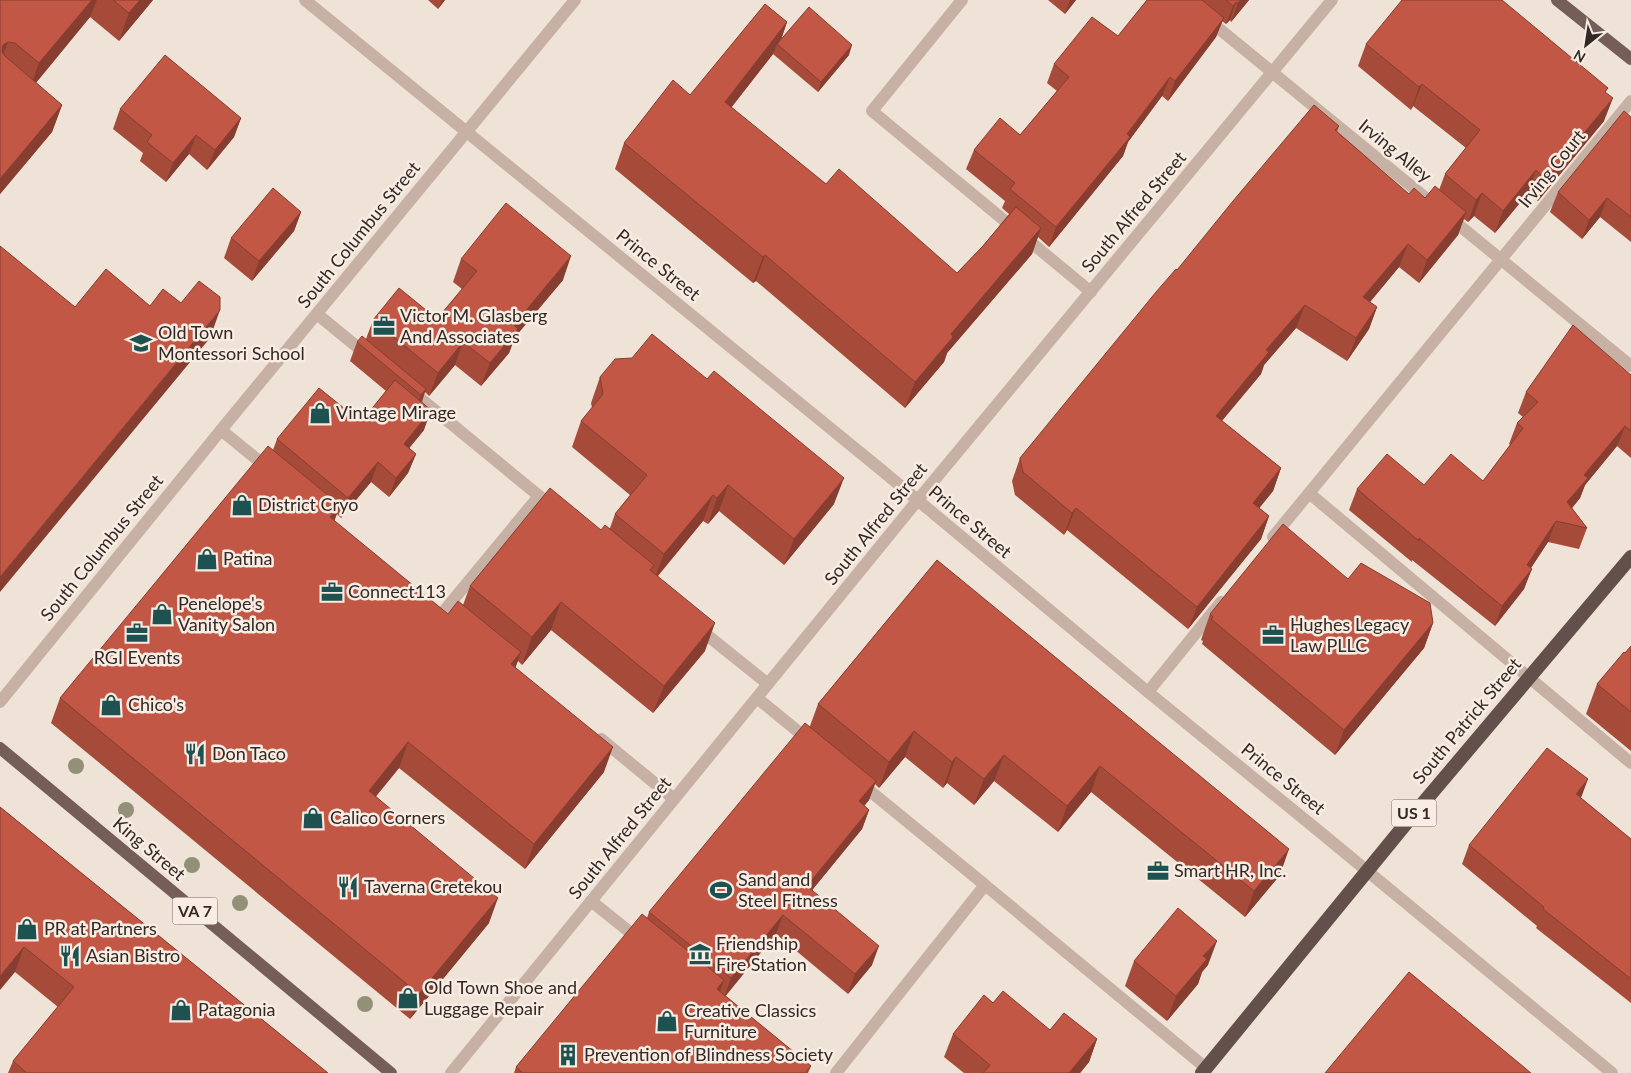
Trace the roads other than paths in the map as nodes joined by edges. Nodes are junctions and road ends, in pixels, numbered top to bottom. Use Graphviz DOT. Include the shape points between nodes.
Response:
graph roads {
  1 [pos="305,0"];
  2 [pos="575,0"];
  3 [pos="962,0"];
  4 [pos="1184,0"];
  5 [pos="1332,0"];
  6 [pos="1557,0"];
  7 [pos="1631,60"];
  8 [pos="1272,72"];
  9 [pos="1631,101"];
  10 [pos="466,131"];
  11 [pos="1500,260"];
  12 [pos="1091,292"];
  13 [pos="317,314"];
  14 [pos="375,361"];
  15 [pos="1631,366"];
  16 [pos="397,380"];
  17 [pos="221,430"];
  18 [pos="278,476"];
  19 [pos="1309,493"];
  20 [pos="539,496"];
  21 [pos="917,501"];
  22 [pos="561,514"];
  23 [pos="1266,546"];
  24 [pos="1631,557"];
  25 [pos="1229,591"];
  26 [pos="444,611"];
  27 [pos="688,619"];
  28 [pos="1528,677"];
  29 [pos="768,684"];
  30 [pos="1148,692"];
  31 [pos="757,698"];
  32 [pos="0,702"];
  33 [pos="593,733"];
  34 [pos="0,748"];
  35 [pos="818,748"];
  36 [pos="1631,763"];
  37 [pos="849,773"];
  38 [pos="674,799"];
  39 [pos="1367,871"];
  40 [pos="985,885"];
  41 [pos="591,901"];
  42 [pos="651,950"];
  43 [pos="1204,1070"];
  44 [pos="390,1073"];
  45 [pos="450,1073"];
  46 [pos="836,1073"];
  47 [pos="1612,1073"];
  1 -- 10 [label="street, Prince Street"];
  2 -- 10 [label="street, South Columbus Street"];
  3 -- 12 [label="street" via="872,111"];
  4 -- 8 [label="street, Irving Alley"];
  5 -- 8 [label="street, South Alfred Street"];
  6 -- 7 [label="main road"];
  8 -- 11 [label="street, Irving Alley"];
  8 -- 12 [label="street, South Alfred Street"];
  9 -- 11 [label="street, Irving Court"];
  10 -- 13 [label="street, South Columbus Street"];
  10 -- 21 [label="street, Prince Street"];
  11 -- 15 [label="street, Irving Alley"];
  11 -- 19 [label="street, Irving Court"];
  12 -- 21 [label="street, South Alfred Street"];
  13 -- 14 [label="street"];
  13 -- 17 [label="street, South Columbus Street"];
  16 -- 20 [label="street"];
  17 -- 18 [label="street"];
  17 -- 32 [label="street, South Columbus Street"];
  19 -- 23 [label="street, Irving Court"];
  19 -- 28 [label="street"];
  20 -- 22 [label="street"];
  20 -- 26 [label="street"];
  21 -- 29 [label="street, South Alfred Street"];
  21 -- 30 [label="street, Prince Street"];
  24 -- 28 [label="highway, South Patrick Street / US 1"];
  25 -- 30 [label="street"];
  27 -- 29 [label="street"];
  28 -- 36 [label="street"];
  28 -- 39 [label="highway, South Patrick Street / US 1"];
  29 -- 31 [label="street, South Alfred Street"];
  30 -- 39 [label="street, Prince Street"];
  31 -- 35 [label="street"];
  31 -- 38 [label="street, South Alfred Street"];
  33 -- 38 [label="street"];
  34 -- 44 [label="main road, King Street / VA 7"];
  37 -- 40 [label="street"];
  38 -- 41 [label="street, South Alfred Street"];
  39 -- 43 [label="highway, South Patrick Street / US 1"];
  39 -- 47 [label="street, Prince Street"];
  40 -- 43 [label="street"];
  40 -- 46 [label="street"];
  41 -- 42 [label="street"];
  41 -- 45 [label="street, South Alfred Street"];
}
